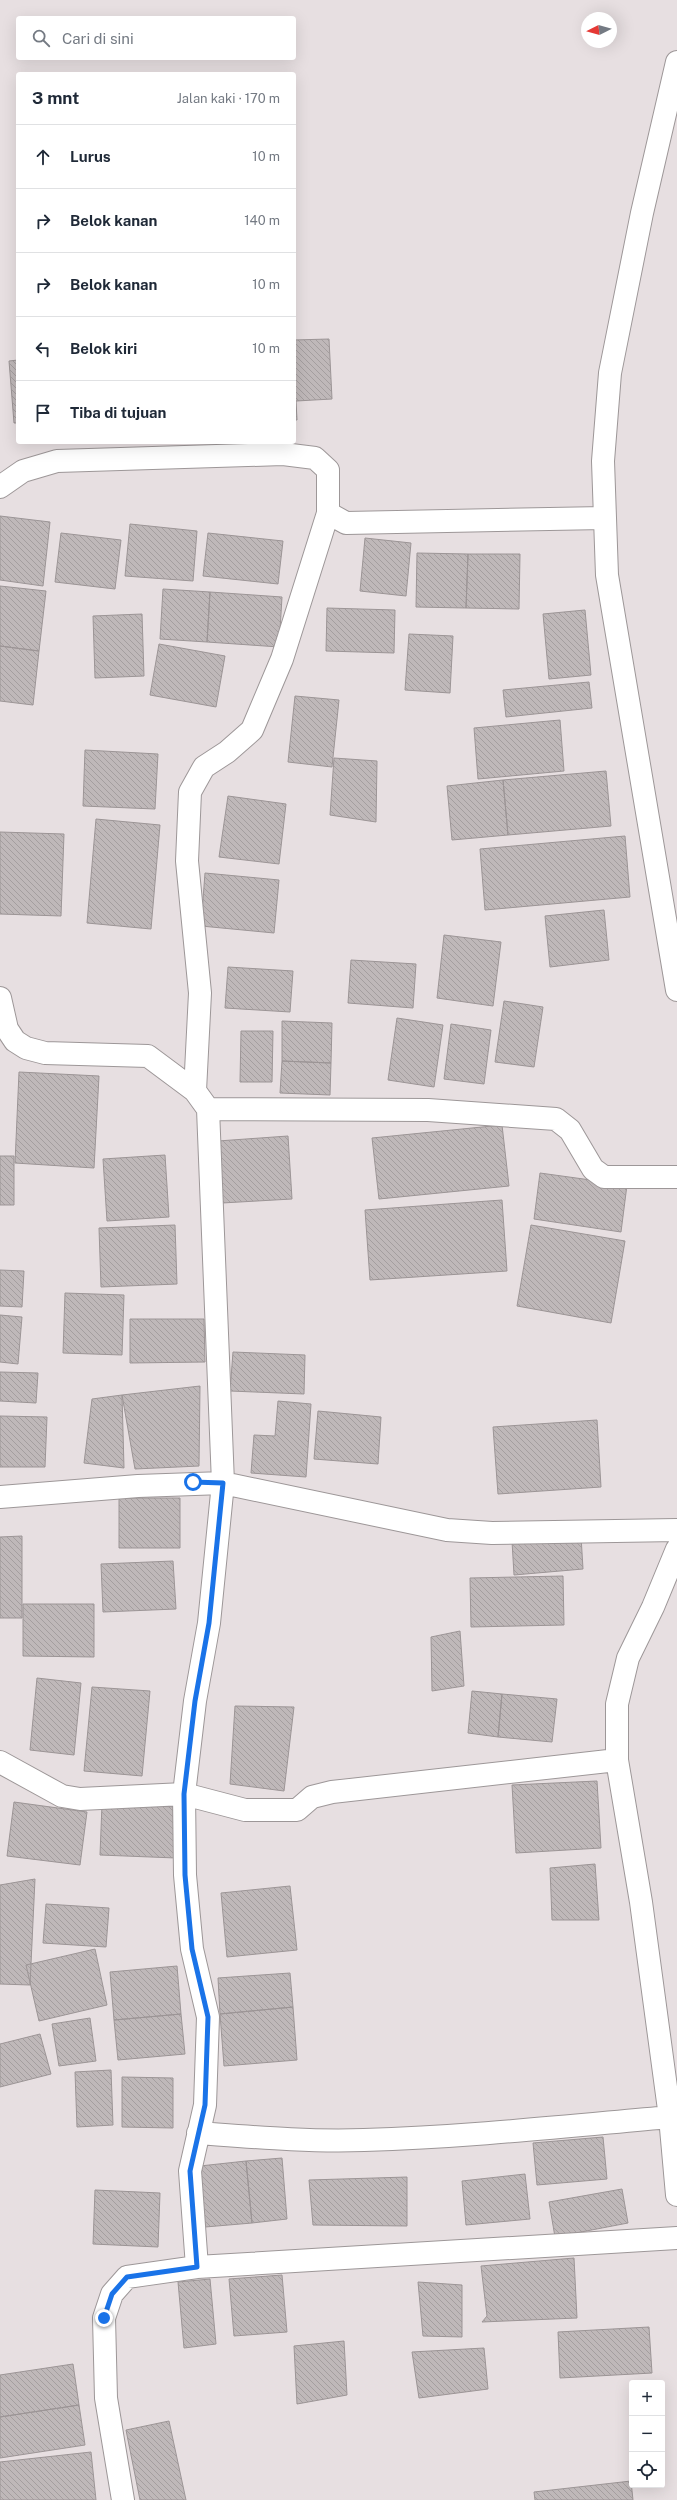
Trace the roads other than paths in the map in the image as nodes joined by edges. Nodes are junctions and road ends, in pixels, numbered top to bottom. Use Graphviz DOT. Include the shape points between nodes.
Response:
graph roads {
  1 [pos="677,62"];
  2 [pos="0,487"];
  3 [pos="328,513"];
  4 [pos="604,518"];
  5 [pos="677,990"];
  6 [pos="0,998"];
  7 [pos="195,1091"];
  8 [pos="208,1109"];
  9 [pos="677,1177"];
  10 [pos="223,1483"];
  11 [pos="0,1497"];
  12 [pos="677,1530"];
  13 [pos="677,1549"];
  14 [pos="617,1760"];
  15 [pos="0,1762"];
  16 [pos="184,1794"];
  17 [pos="670,2117"];
  18 [pos="198,2133"];
  19 [pos="677,2195"];
  20 [pos="677,2238"];
  21 [pos="197,2267"];
  22 [pos="123,2500"];
  1 -- 4 [label="street" via="642,213 610,373 603,461"];
  2 -- 3 [label="street" via="23,471 57,461 283,454 315,458 328,470"];
  3 -- 4 [label="street" via="346,523"];
  3 -- 7 [label="street" via="282,659 252,730 227,752 204,767 190,792 187,860 200,993"];
  4 -- 5 [label="street" via="607,575"];
  6 -- 7 [label="street" via="7,1029 15,1041 26,1048 45,1053 148,1056"];
  7 -- 8 [label="street"];
  8 -- 9 [label="street" via="428,1110 556,1119 570,1130 593,1169 604,1177"];
  8 -- 10 [label="street"];
  10 -- 11 [label="street" via="138,1486"];
  10 -- 12 [label="street" via="447,1530 492,1533"];
  10 -- 16 [label="street" via="209,1623 195,1701"];
  13 -- 14 [label="street" via="628,1658 617,1704"];
  14 -- 16 [label="street" via="332,1792 312,1797 297,1810 245,1810"];
  14 -- 17 [label="street" via="641,1902"];
  15 -- 16 [label="street" via="62,1796 80,1799"];
  16 -- 18 [label="street" via="185,1875 192,1949 208,2017 205,2105"];
  17 -- 18 [label="street" via="514,2131 364,2140 295,2140"];
  17 -- 19 [label="street"];
  18 -- 21 [label="street" via="190,2171"];
  20 -- 21 [label="street"];
  21 -- 22 [label="street" via="127,2277 112,2294 104,2318 106,2398"];
}
